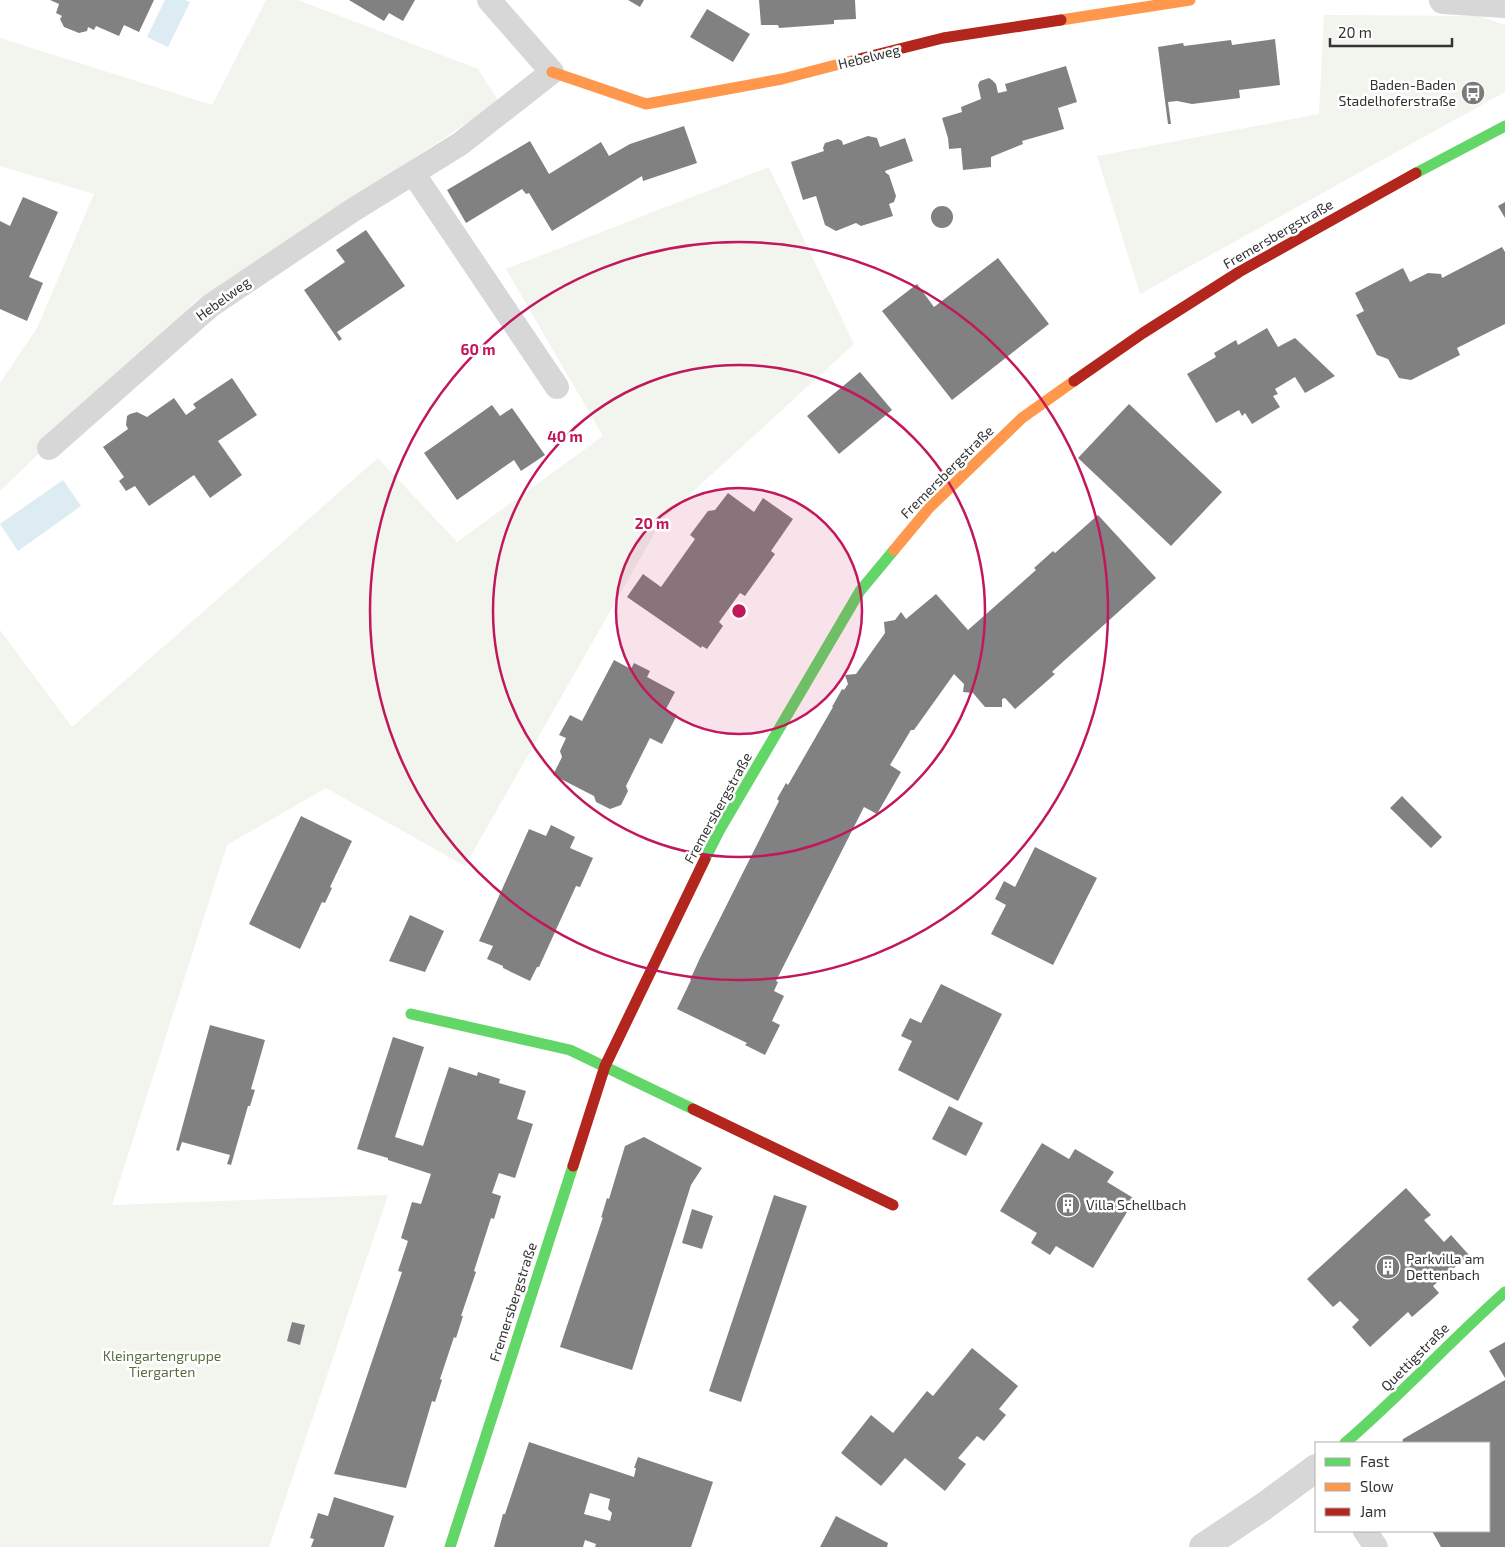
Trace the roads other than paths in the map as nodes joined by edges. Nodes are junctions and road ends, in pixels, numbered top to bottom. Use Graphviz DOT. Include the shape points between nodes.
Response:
graph roads {
  1 [pos="489,0"];
  2 [pos="1190,0"];
  3 [pos="1443,0"];
  4 [pos="1505,4"];
  5 [pos="552,72"];
  6 [pos="1505,126"];
  7 [pos="413,173"];
  8 [pos="557,387"];
  9 [pos="49,448"];
  10 [pos="411,1014"];
  11 [pos="605,1066"];
  12 [pos="893,1205"];
  13 [pos="1505,1292"];
  14 [pos="1346,1442"];
  15 [pos="1315,1469"];
  16 [pos="1366,1532"];
  17 [pos="450,1547"];
  18 [pos="1204,1547"];
  19 [pos="1376,1547"];
  1 -- 5 [label="lane"];
  2 -- 5 [label="main road, Hebelweg" via="943,38 782,79 646,104"];
  3 -- 4 [label="street"];
  5 -- 7 [label="lane, Hebelweg" via="460,144"];
  6 -- 11 [label="main road, Fremersbergstraße" via="1239,272 1143,333 1022,418 929,508 860,591 724,822"];
  7 -- 8 [label="lane"];
  7 -- 9 [label="lane, Hebelweg" via="210,306"];
  10 -- 11 [label="main road" via="570,1050"];
  11 -- 12 [label="main road"];
  11 -- 17 [label="main road, Fremersbergstraße"];
  13 -- 14 [label="main road, Quettigstraße"];
  15 -- 18 [label="street"];
  16 -- 19 [label="lane"];
}
